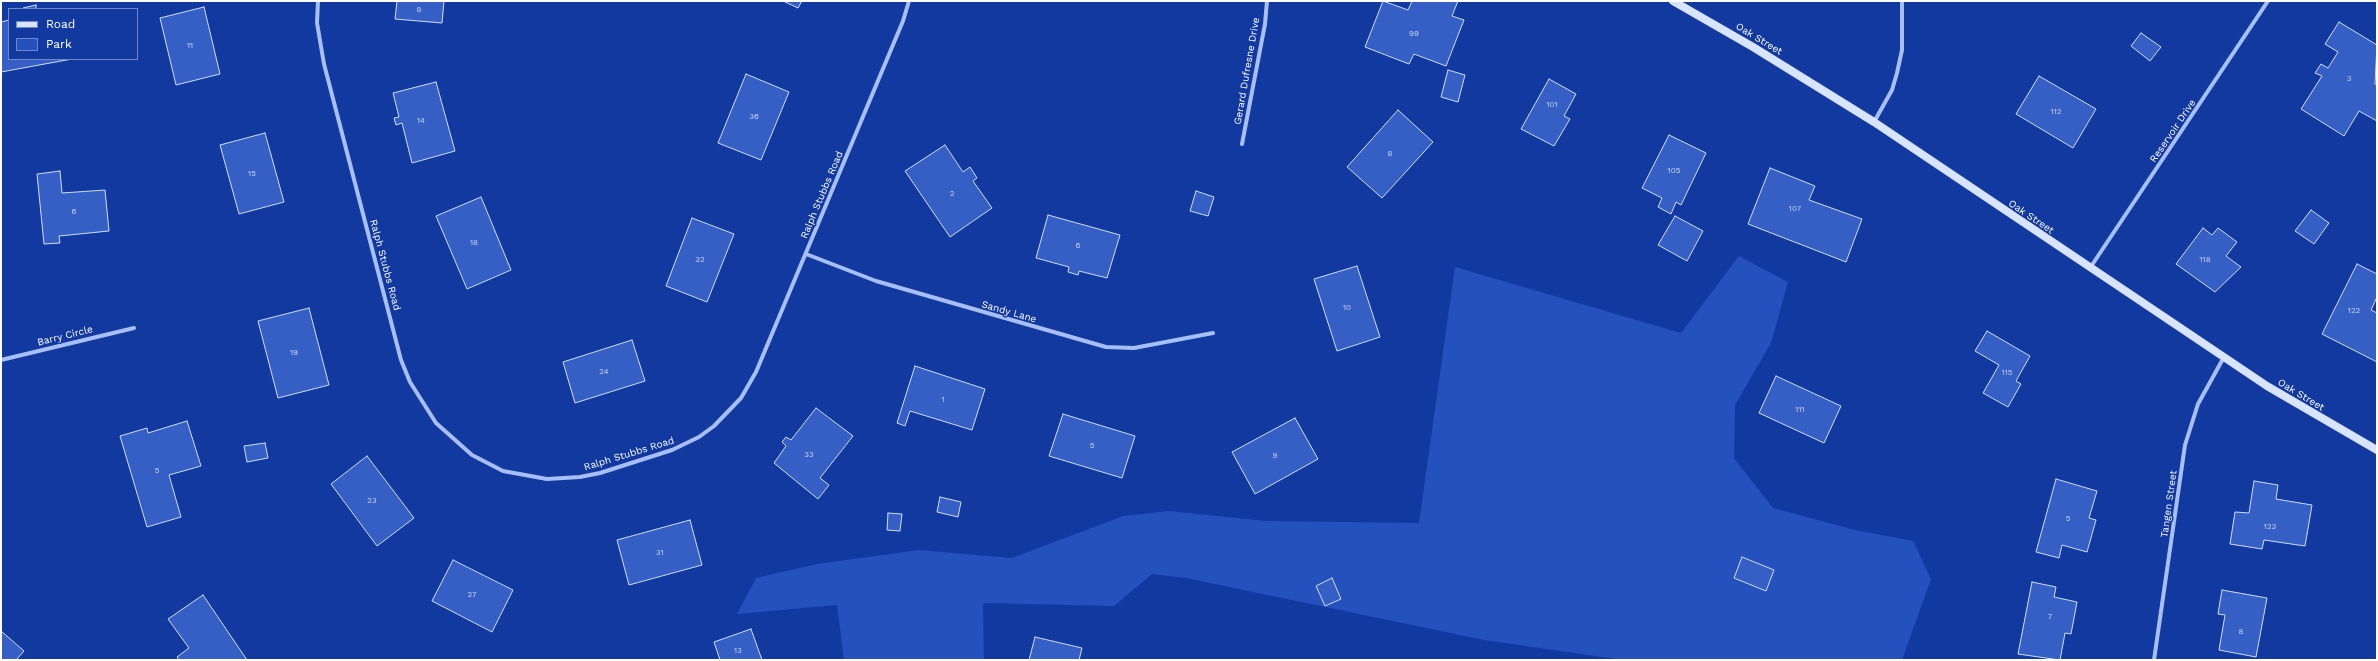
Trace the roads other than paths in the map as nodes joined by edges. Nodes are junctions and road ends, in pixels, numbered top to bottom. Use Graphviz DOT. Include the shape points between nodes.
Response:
graph roads {
  1 [pos="318,1"];
  2 [pos="909,1"];
  3 [pos="1267,1"];
  4 [pos="1674,1"];
  5 [pos="1902,1"];
  6 [pos="2268,1"];
  7 [pos="1874,122"];
  8 [pos="1242,144"];
  9 [pos="806,254"];
  10 [pos="2090,268"];
  11 [pos="134,328"];
  12 [pos="1213,333"];
  13 [pos="2224,357"];
  14 [pos="1,360"];
  15 [pos="2377,450"];
  16 [pos="2154,660"];
  1 -- 9 [label="street, Ralph Stubbs Road" via="317,23 324,64 401,360 416,393 436,423 453,440 483,462 504,472 530,477 580,477 672,450 699,437 726,416 742,398 752,381"];
  2 -- 9 [label="street, Ralph Stubbs Road"];
  3 -- 8 [label="street, Gerard Dufresne Drive"];
  4 -- 7 [label="street, Oak Street"];
  5 -- 7 [label="street" via="1902,50 1897,73 1892,90"];
  6 -- 10 [label="street, Reservoir Drive"];
  7 -- 10 [label="street, Oak Street"];
  9 -- 12 [label="street, Sandy Lane" via="876,281 1106,347 1134,348"];
  10 -- 13 [label="street, Oak Street"];
  11 -- 14 [label="street, Barry Circle"];
  13 -- 15 [label="street, Oak Street" via="2314,415"];
  13 -- 16 [label="street, Tangen Street" via="2207,384 2190,426"];
}
